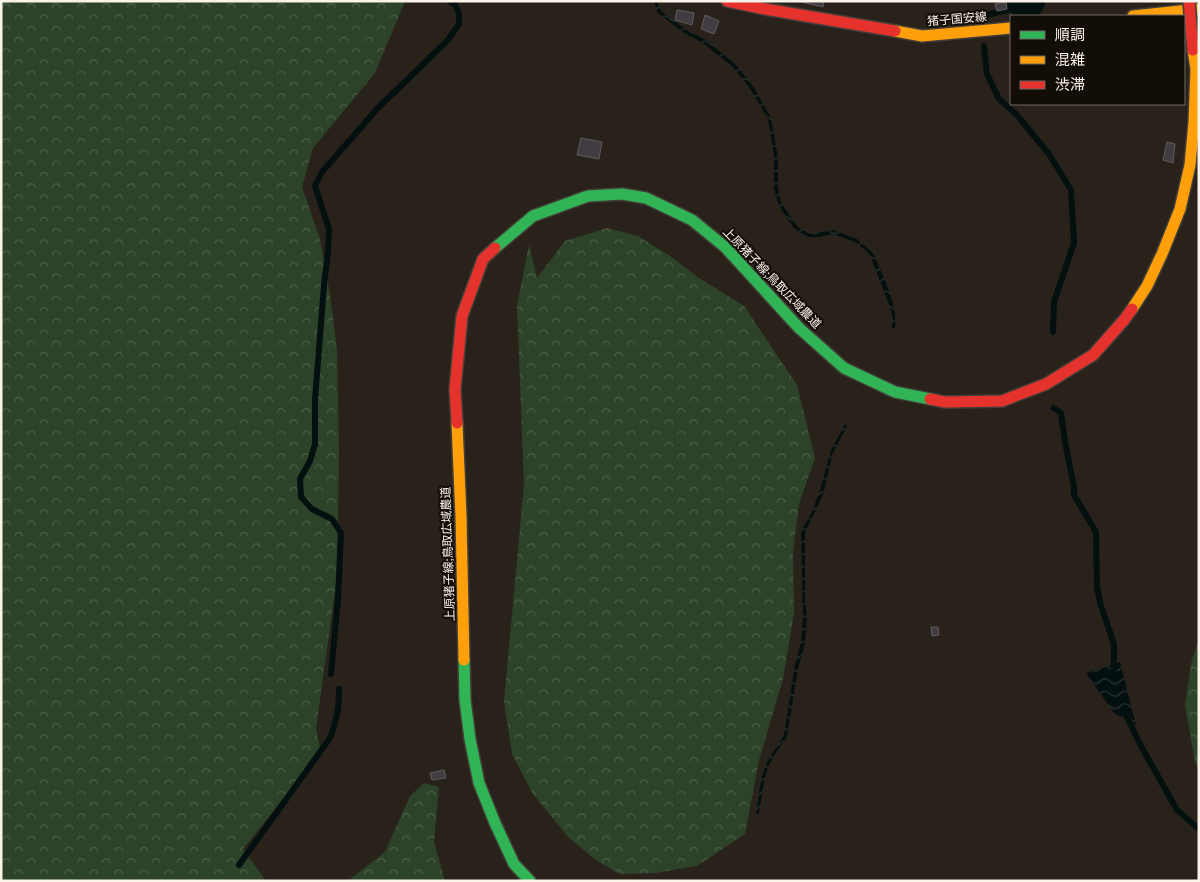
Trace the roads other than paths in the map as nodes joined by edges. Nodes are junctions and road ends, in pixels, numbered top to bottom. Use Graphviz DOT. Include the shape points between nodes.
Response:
graph roads {
  1 [pos="727,1"];
  2 [pos="1189,1"];
  3 [pos="1199,9"];
  4 [pos="1142,15"];
  5 [pos="1010,28"];
  6 [pos="530,881"];
  1 -- 5 [label="street, 猪子国安線" via="922,36"];
  2 -- 6 [label="street, 上原猪子線;鳥取広域農道, bridge" via="1196,69 1190,165 1180,208 1162,254 1147,286 1124,320 1093,355 1046,384 1002,401 945,402 894,392 844,368 799,328 725,247 692,220 646,198 622,194 588,196 532,216 483,259 462,316 455,389 462,517 465,700 479,783 514,864"];
  3 -- 4 [label="street"];
}
